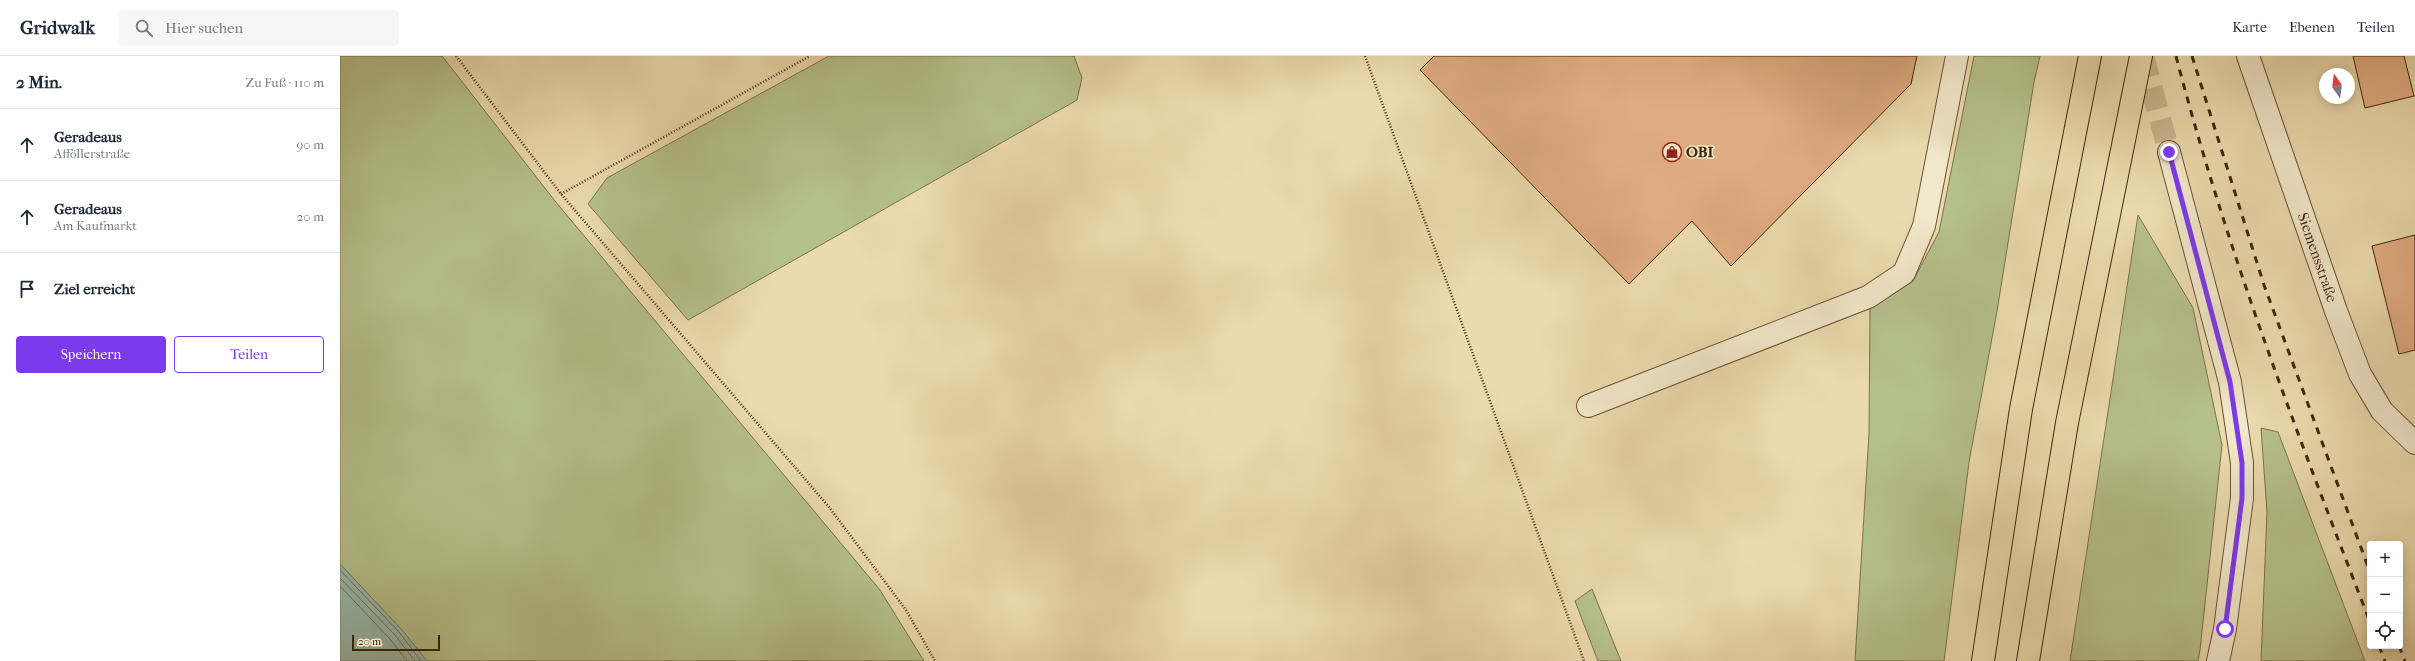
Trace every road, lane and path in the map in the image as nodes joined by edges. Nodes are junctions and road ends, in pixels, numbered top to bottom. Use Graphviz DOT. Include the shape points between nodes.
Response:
graph roads {
  1 [pos="456,56"];
  2 [pos="810,56"];
  3 [pos="1365,56"];
  4 [pos="1957,56"];
  5 [pos="2090,56"];
  6 [pos="2141,56"];
  7 [pos="2248,56"];
  8 [pos="2169,152"];
  9 [pos="561,194"];
  10 [pos="1588,406"];
  11 [pos="2415,443"];
  12 [pos="935,661"];
  13 [pos="1584,661"];
  14 [pos="1983,661"];
  15 [pos="2028,661"];
  16 [pos="2218,661"];
  1 -- 9 [label="path"];
  2 -- 9 [label="path"];
  3 -- 13 [label="path"];
  4 -- 10 [label="street" via="1924,226 1904,273 1868,298"];
  5 -- 14 [label="highway" via="2021,409"];
  6 -- 15 [label="highway" via="2067,423"];
  7 -- 11 [label="street, Siemensstraße" via="2360,374 2382,411"];
  8 -- 16 [label="street" via="2230,382 2242,463 2242,498 2225,629"];
  9 -- 12 [label="path" via="829,507 906,610"];
}
